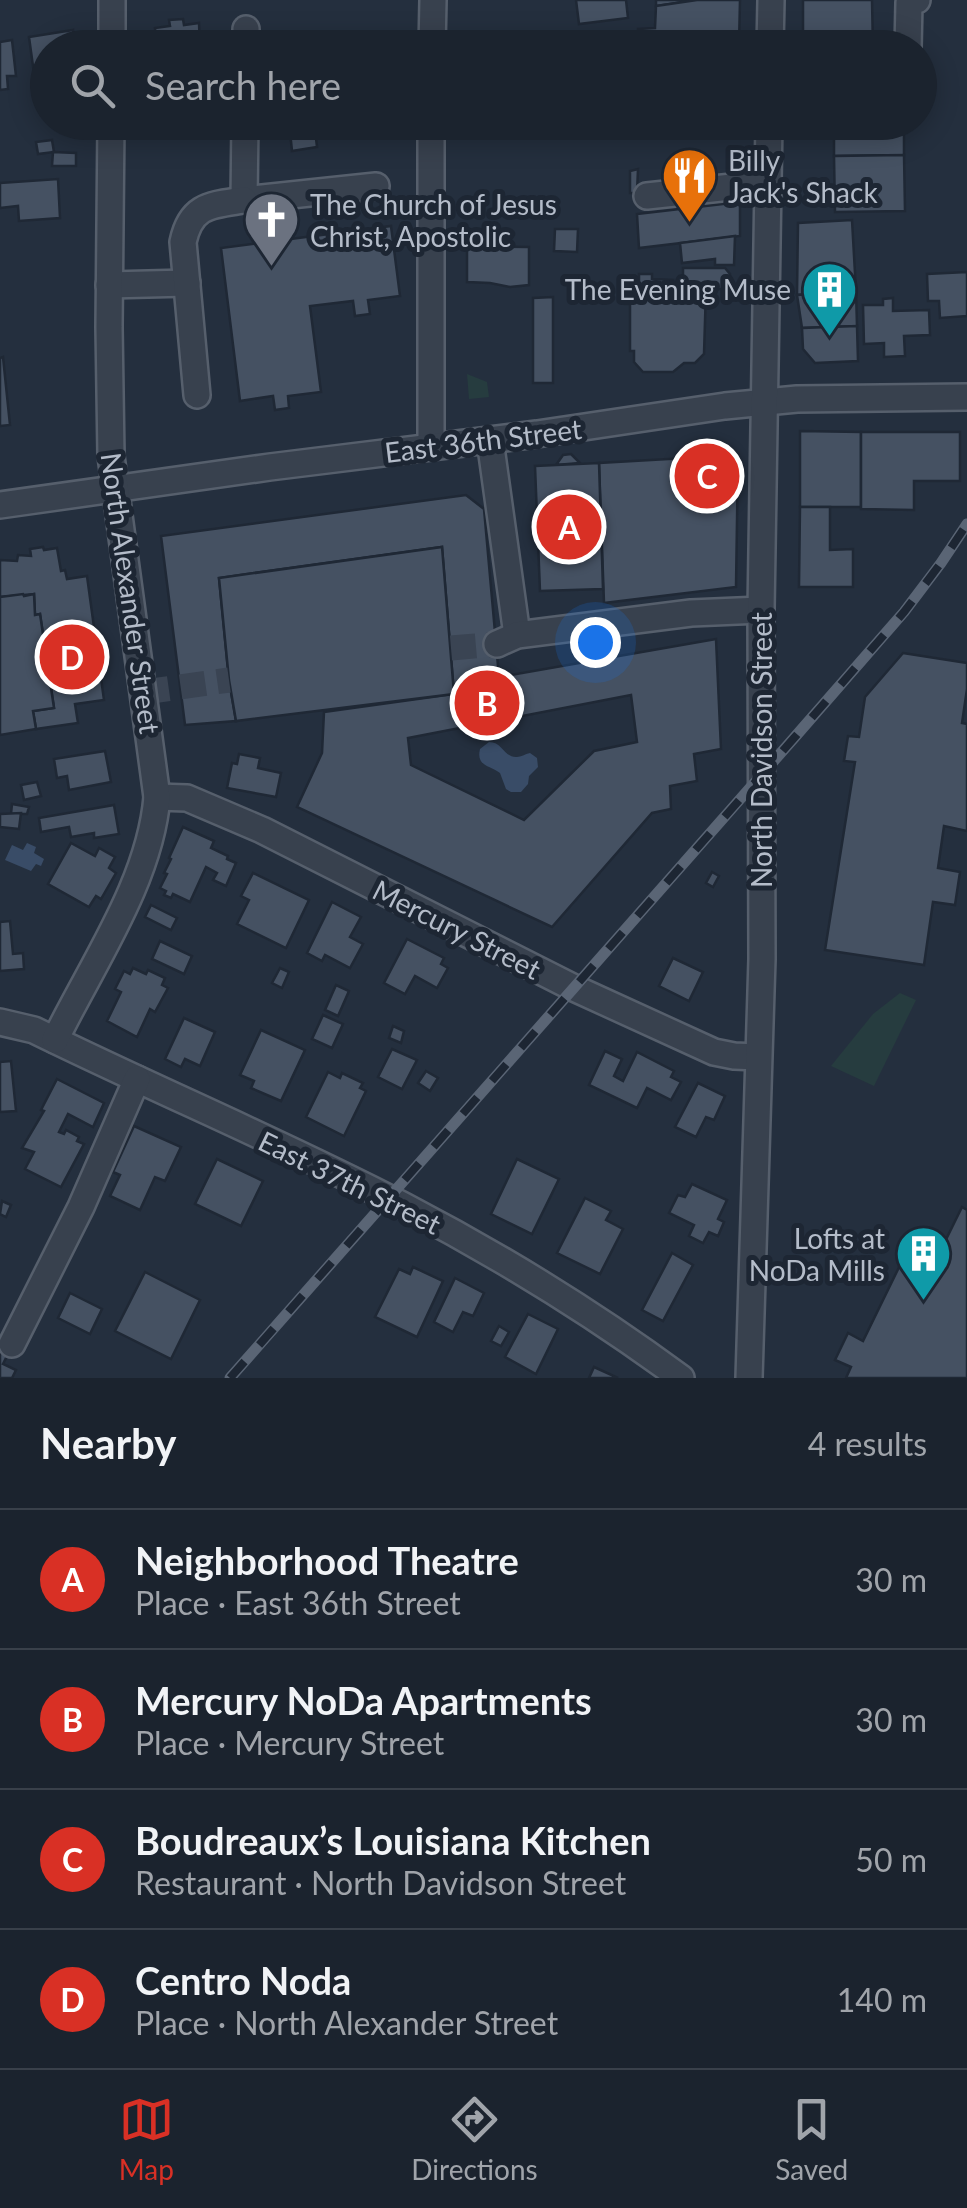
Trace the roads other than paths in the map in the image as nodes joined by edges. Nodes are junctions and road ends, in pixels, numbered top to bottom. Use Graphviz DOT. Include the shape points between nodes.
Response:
graph roads {
  1 [pos="112,0"];
  2 [pos="432,0"];
  3 [pos="770,0"];
  4 [pos="918,0"];
  5 [pos="112,30"];
  6 [pos="432,30"];
  7 [pos="770,30"];
  8 [pos="908,30"];
  9 [pos="111,140"];
  10 [pos="245,140"];
  11 [pos="431,140"];
  12 [pos="769,140"];
  13 [pos="768,183"];
  14 [pos="376,186"];
  15 [pos="647,196"];
  16 [pos="244,200"];
  17 [pos="187,283"];
  18 [pos="109,284"];
  19 [pos="197,395"];
  20 [pos="967,397"];
  21 [pos="764,402"];
  22 [pos="490,440"];
  23 [pos="432,448"];
  24 [pos="114,489"];
  25 [pos="0,505"];
  26 [pos="761,610"];
  27 [pos="157,797"];
  28 [pos="0,1022"];
  29 [pos="55,1040"];
  30 [pos="758,1057"];
  31 [pos="136,1079"];
  32 [pos="12,1344"];
  33 [pos="681,1378"];
  34 [pos="749,1378"];
  1 -- 5 [label="street"];
  2 -- 6 [label="street"];
  3 -- 7 [label="street"];
  4 -- 8 [label="street" via="909,3"];
  9 -- 18 [label="street, North Alexander Street"];
  10 -- 16 [label="street"];
  11 -- 23 [label="street"];
  12 -- 13 [label="street, North Davidson Street"];
  13 -- 15 [label="street"];
  13 -- 21 [label="street, North Davidson Street"];
  14 -- 16 [label="street"];
  16 -- 17 [label="street" via="206,206 187,226"];
  17 -- 18 [label="street"];
  17 -- 19 [label="street"];
  18 -- 24 [label="street, North Alexander Street"];
  20 -- 21 [label="street, East 36th Street"];
  21 -- 22 [label="street, East 36th Street"];
  21 -- 26 [label="street, North Davidson Street"];
  22 -- 23 [label="street, East 36th Street"];
  22 -- 26 [label="street" via="507,640 691,613"];
  23 -- 24 [label="street, East 36th Street"];
  24 -- 25 [label="street, East 36th Street"];
  24 -- 27 [label="street, North Alexander Street"];
  26 -- 30 [label="street, North Davidson Street"];
  27 -- 29 [label="street, North Alexander Street" via="142,865"];
  27 -- 30 [label="street, Mercury Street" via="187,798 262,830 714,1052"];
  28 -- 29 [label="street, East 37th Street"];
  29 -- 31 [label="street, East 37th Street"];
  30 -- 34 [label="street, North Davidson Street"];
  31 -- 32 [label="street"];
  31 -- 33 [label="street, East 37th Street" via="406,1207 583,1311"];
}
